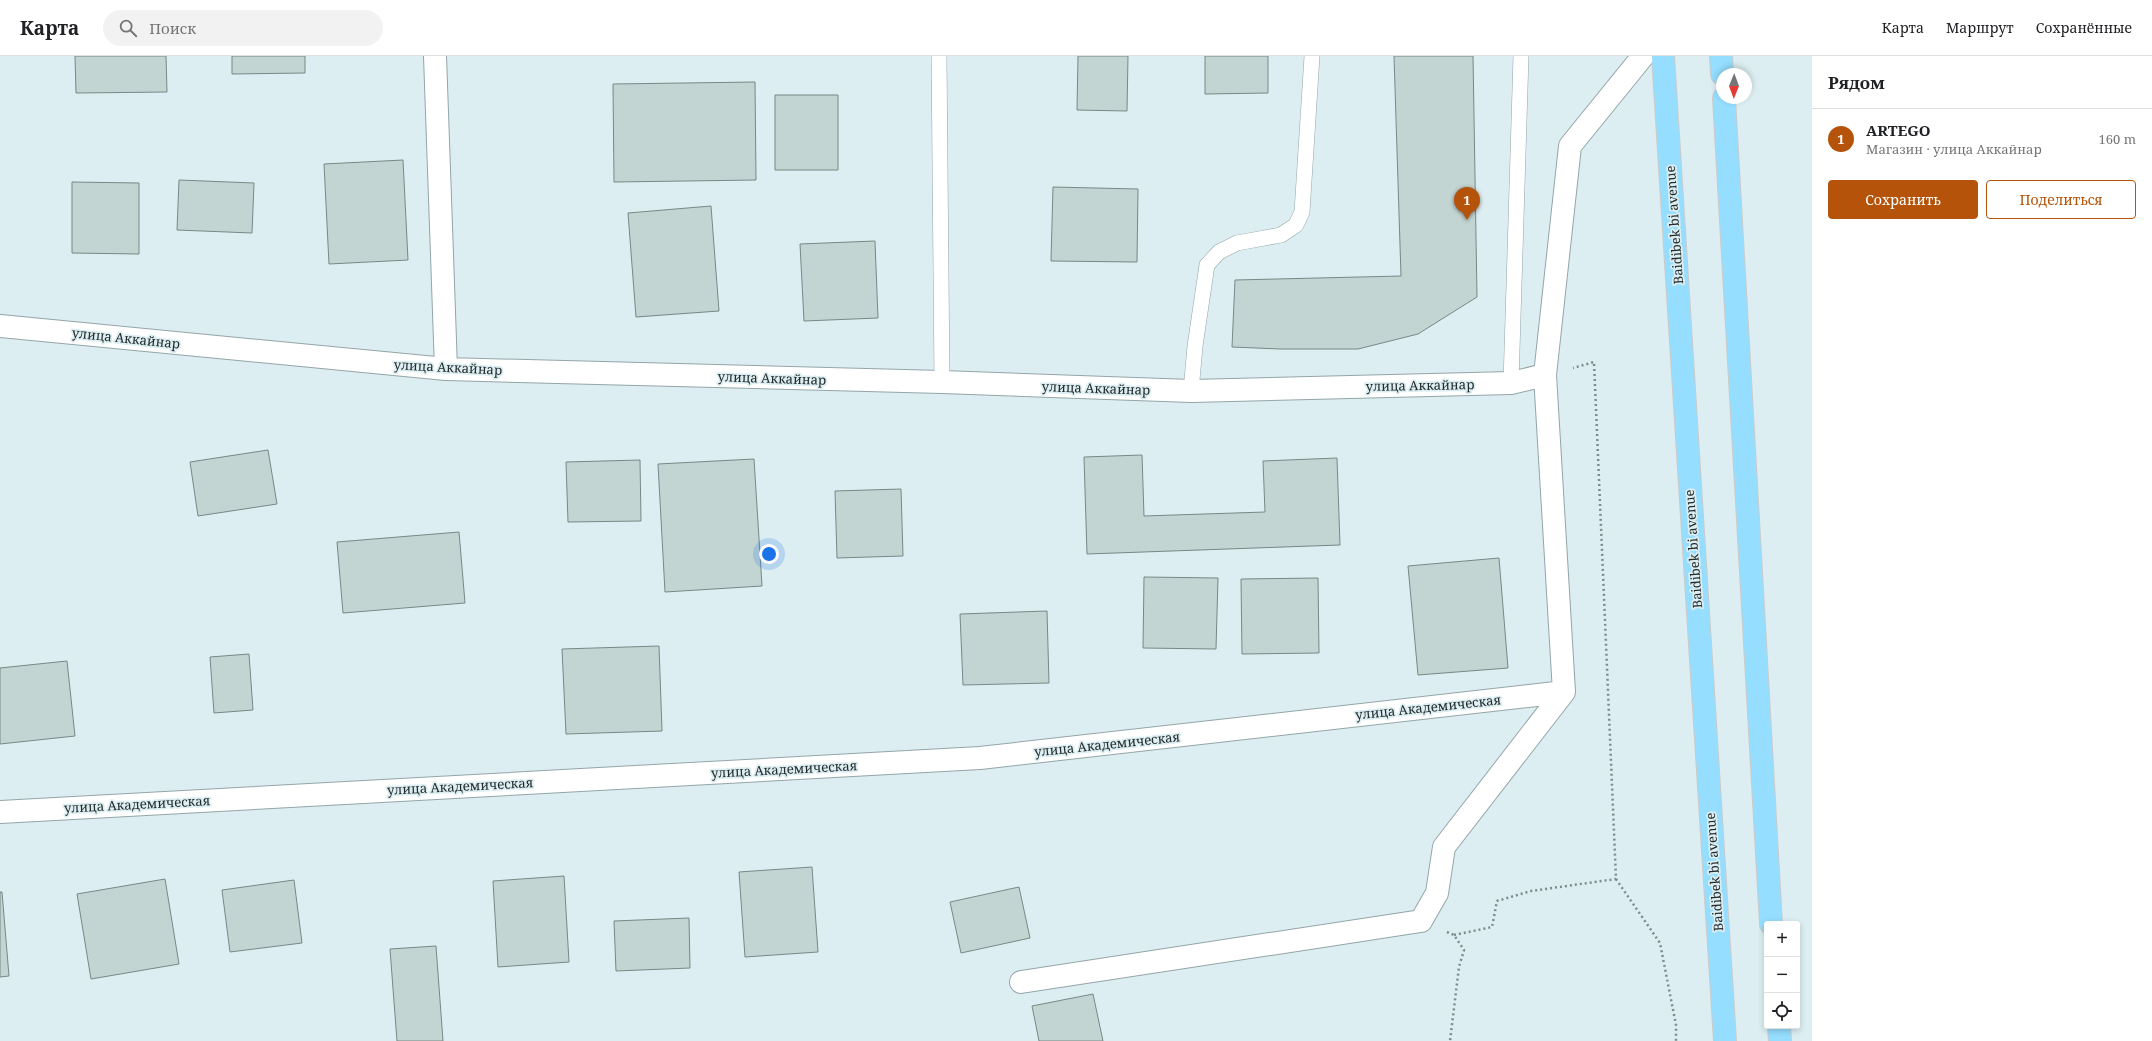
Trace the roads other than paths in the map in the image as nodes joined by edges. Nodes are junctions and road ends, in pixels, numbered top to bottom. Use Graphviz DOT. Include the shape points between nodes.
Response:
graph roads {
  1 [pos="435,56"];
  2 [pos="939,56"];
  3 [pos="1312,56"];
  4 [pos="1521,56"];
  5 [pos="1643,56"];
  6 [pos="1663,56"];
  7 [pos="1721,56"];
  8 [pos="1722,68"];
  9 [pos="1724,104"];
  10 [pos="0,326"];
  11 [pos="446,369"];
  12 [pos="1545,375"];
  13 [pos="942,382"];
  14 [pos="1511,383"];
  15 [pos="1191,391"];
  16 [pos="1564,692"];
  17 [pos="0,812"];
  18 [pos="1771,921"];
  19 [pos="1021,982"];
  20 [pos="1779,1029"];
  21 [pos="1726,1041"];
  22 [pos="1780,1041"];
  1 -- 11 [label="street"];
  2 -- 13 [label="lane"];
  3 -- 15 [label="lane" via="1302,212 1296,225 1281,235 1237,244 1219,252 1207,265"];
  4 -- 14 [label="lane"];
  5 -- 12 [label="street" via="1570,146"];
  6 -- 21 [label="main road, Baidibek bi avenue"];
  7 -- 8 [label="main road"];
  9 -- 18 [label="main road"];
  10 -- 11 [label="street, улица Аккайнар"];
  11 -- 13 [label="street, улица Аккайнар"];
  12 -- 14 [label="street, улица Аккайнар"];
  12 -- 16 [label="street"];
  13 -- 15 [label="street, улица Аккайнар"];
  14 -- 15 [label="street, улица Аккайнар"];
  16 -- 17 [label="street, улица Академическая" via="980,758"];
  16 -- 19 [label="street" via="1444,847 1437,893 1421,921"];
  20 -- 22 [label="main road"];
}
